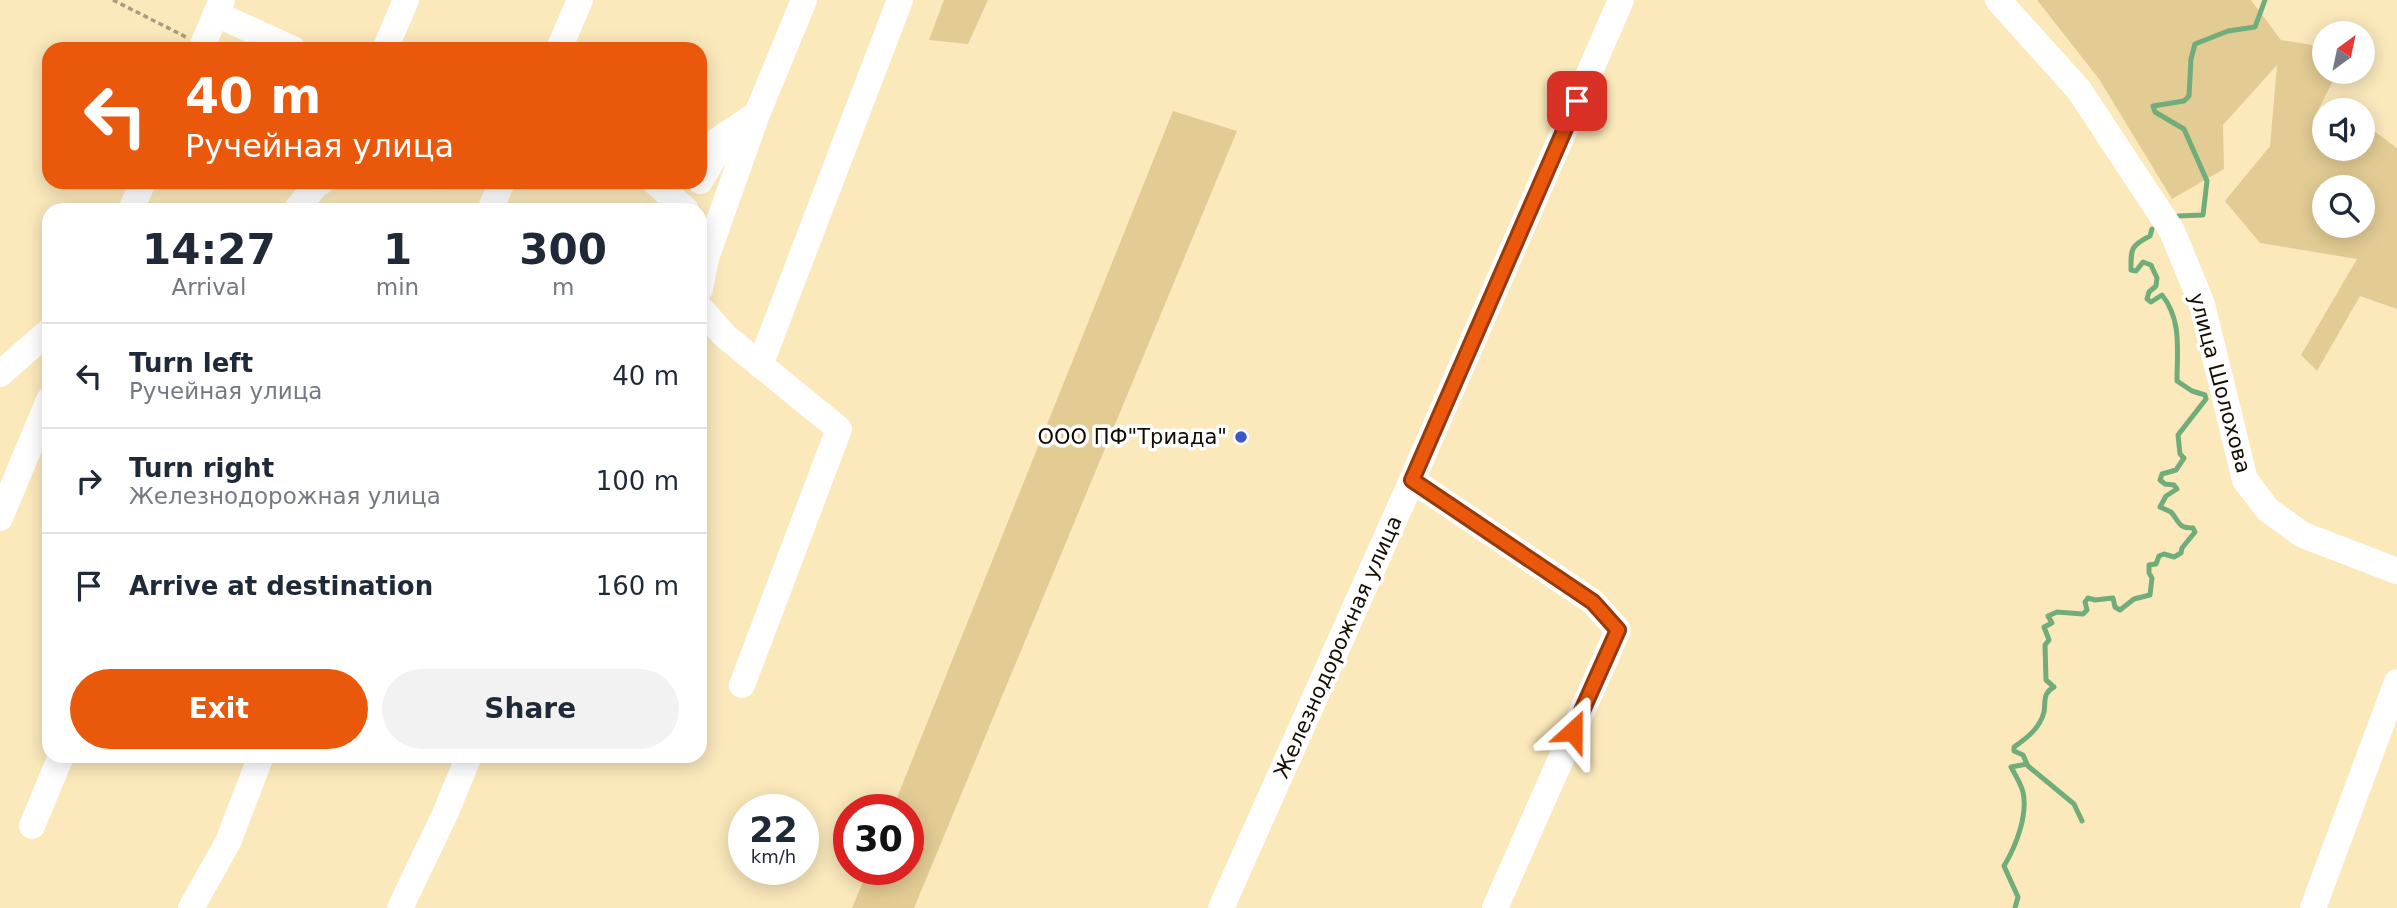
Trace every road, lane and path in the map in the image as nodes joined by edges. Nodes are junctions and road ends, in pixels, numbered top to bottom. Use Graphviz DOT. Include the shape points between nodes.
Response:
graph roads {
  1 [pos="113,0"];
  2 [pos="406,0"];
  3 [pos="580,0"];
  4 [pos="804,0"];
  5 [pos="900,0"];
  6 [pos="1621,0"];
  7 [pos="1998,0"];
  8 [pos="219,7"];
  9 [pos="193,42"];
  10 [pos="204,42"];
  11 [pos="281,42"];
  12 [pos="388,42"];
  13 [pos="562,42"];
  14 [pos="758,114"];
  15 [pos="728,133"];
  16 [pos="707,147"];
  17 [pos="707,170"];
  18 [pos="313,189"];
  19 [pos="663,189"];
  20 [pos="302,203"];
  21 [pos="680,203"];
  22 [pos="707,255"];
  23 [pos="707,316"];
  24 [pos="42,337"];
  25 [pos="760,365"];
  26 [pos="0,374"];
  27 [pos="42,417"];
  28 [pos="1412,480"];
  29 [pos="0,518"];
  30 [pos="2397,571"];
  31 [pos="2397,682"];
  32 [pos="742,685"];
  33 [pos="58,763"];
  34 [pos="258,763"];
  35 [pos="466,763"];
  36 [pos="32,826"];
  37 [pos="191,908"];
  38 [pos="400,908"];
  39 [pos="1221,908"];
  40 [pos="1495,908"];
  41 [pos="2313,908"];
  1 -- 9 [label="path"];
  2 -- 12 [label="street"];
  3 -- 13 [label="street"];
  4 -- 14 [label="street"];
  5 -- 25 [label="street"];
  6 -- 28 [label="street, Железнодорожная улица"];
  7 -- 30 [label="street, улица Шолохова" via="2079,90 2172,231 2202,304 2245,480 2268,510 2304,535"];
  8 -- 10 [label="street"];
  8 -- 11 [label="street"];
  14 -- 15 [label="street"];
  14 -- 22 [label="street"];
  15 -- 16 [label="street"];
  15 -- 17 [label="street"];
  18 -- 20 [label="street"];
  19 -- 21 [label="street"];
  23 -- 25 [label="street"];
  24 -- 26 [label="street"];
  25 -- 32 [label="street" via="839,429"];
  27 -- 29 [label="street"];
  28 -- 39 [label="street, Железнодорожная улица"];
  28 -- 40 [label="street" via="1593,602 1618,630"];
  31 -- 41 [label="street"];
  33 -- 36 [label="street"];
  34 -- 37 [label="street" via="228,842"];
  35 -- 38 [label="street"];
}
